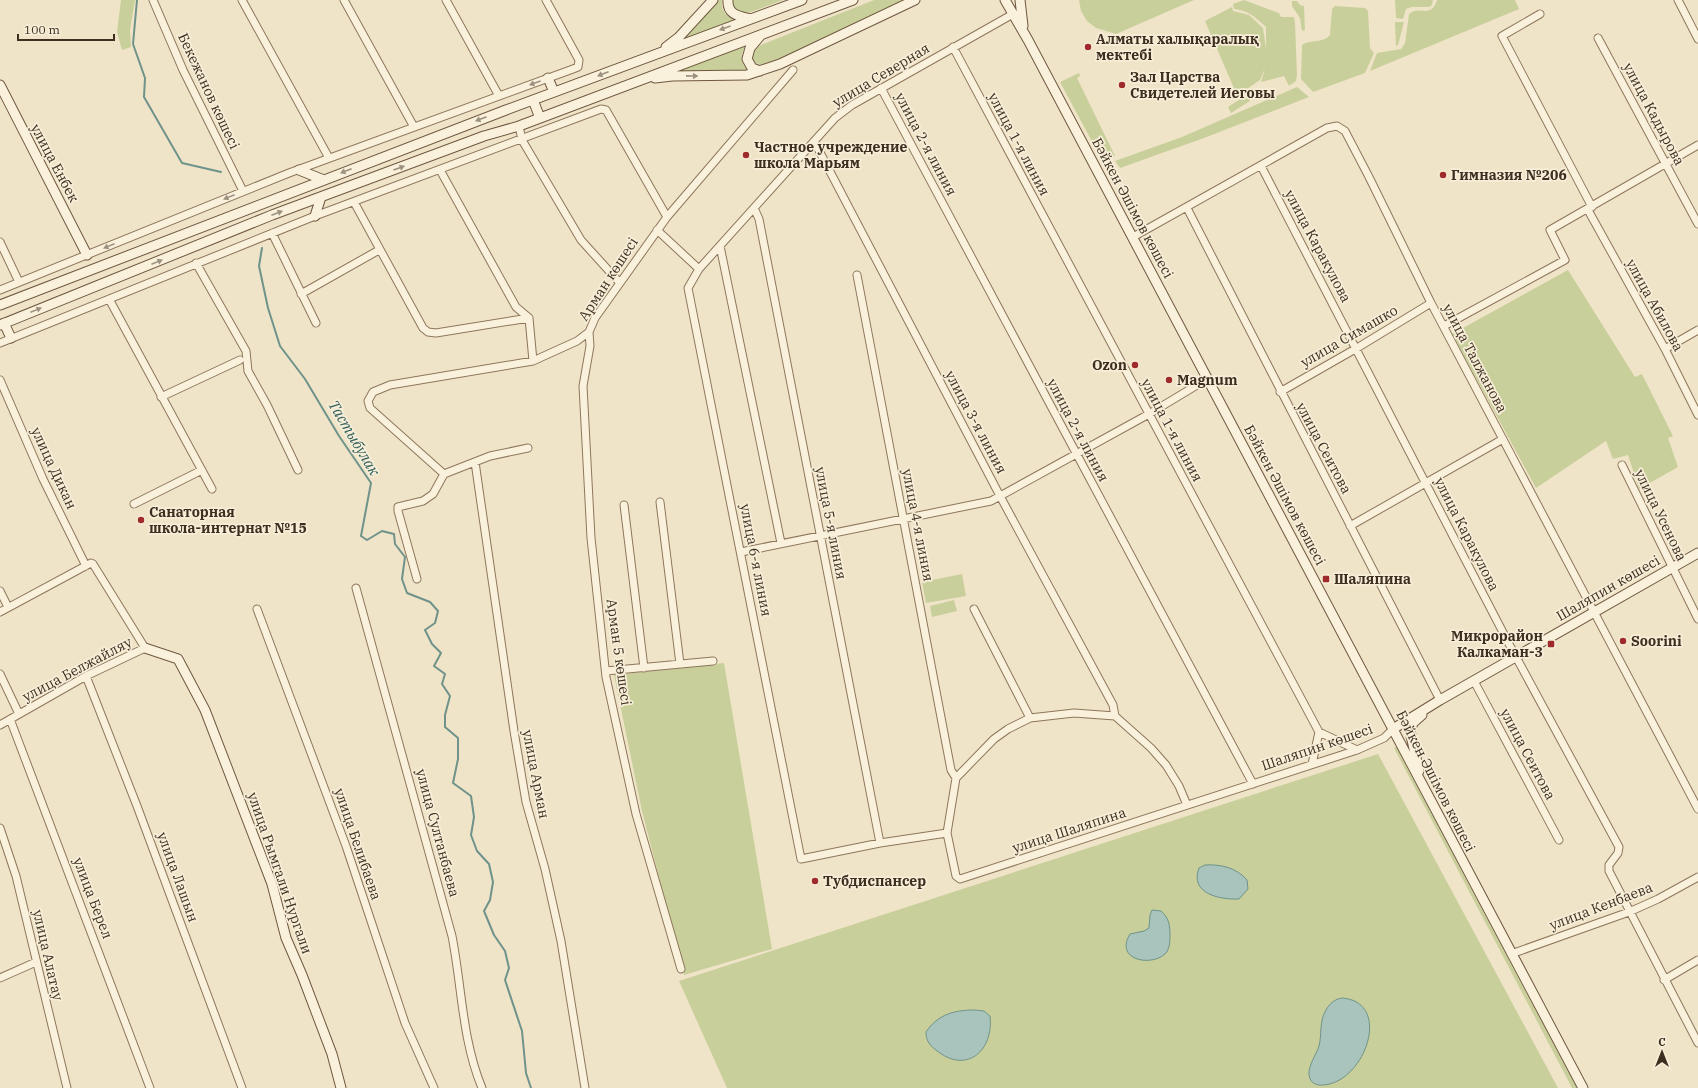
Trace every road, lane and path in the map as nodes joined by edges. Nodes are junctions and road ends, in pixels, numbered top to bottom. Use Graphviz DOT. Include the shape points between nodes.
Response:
graph roads {
  1 [pos="153,0"];
  2 [pos="242,0"];
  3 [pos="344,0"];
  4 [pos="446,0"];
  5 [pos="546,0"];
  6 [pos="713,0"];
  7 [pos="728,0"];
  8 [pos="801,0"];
  9 [pos="852,0"];
  10 [pos="915,0"];
  11 [pos="1005,0"];
  12 [pos="1020,0"];
  13 [pos="1678,0"];
  14 [pos="1013,14"];
  15 [pos="1540,14"];
  16 [pos="751,19"];
  17 [pos="1024,34"];
  18 [pos="760,36"];
  19 [pos="1598,38"];
  20 [pos="1698,39"];
  21 [pos="953,47"];
  22 [pos="658,53"];
  23 [pos="794,70"];
  24 [pos="760,71"];
  25 [pos="548,78"];
  26 [pos="639,80"];
  27 [pos="0,85"];
  28 [pos="881,88"];
  29 [pos="554,92"];
  30 [pos="2,95"];
  31 [pos="498,96"];
  32 [pos="533,100"];
  33 [pos="561,110"];
  34 [pos="540,118"];
  35 [pos="564,121"];
  36 [pos="519,126"];
  37 [pos="414,127"];
  38 [pos="522,140"];
  39 [pos="814,141"];
  40 [pos="1698,145"];
  41 [pos="329,158"];
  42 [pos="1665,164"];
  43 [pos="1261,166"];
  44 [pos="299,170"];
  45 [pos="440,170"];
  46 [pos="324,180"];
  47 [pos="242,191"];
  48 [pos="321,197"];
  49 [pos="354,202"];
  50 [pos="754,208"];
  51 [pos="1187,208"];
  52 [pos="1590,208"];
  53 [pos="315,216"];
  54 [pos="667,217"];
  55 [pos="1698,224"];
  56 [pos="657,230"];
  57 [pos="272,233"];
  58 [pos="1133,237"];
  59 [pos="0,242"];
  60 [pos="720,246"];
  61 [pos="379,250"];
  62 [pos="86,255"];
  63 [pos="196,263"];
  64 [pos="699,269"];
  65 [pos="857,275"];
  66 [pos="19,282"];
  67 [pos="620,282"];
  68 [pos="0,290"];
  69 [pos="301,294"];
  70 [pos="109,298"];
  71 [pos="1431,303"];
  72 [pos="0,305"];
  73 [pos="529,318"];
  74 [pos="316,323"];
  75 [pos="2,324"];
  76 [pos="1444,326"];
  77 [pos="1698,330"];
  78 [pos="589,332"];
  79 [pos="11,338"];
  80 [pos="0,343"];
  81 [pos="1357,348"];
  82 [pos="1665,350"];
  83 [pos="240,360"];
  84 [pos="533,361"];
  85 [pos="1207,379"];
  86 [pos="0,380"];
  87 [pos="1280,392"];
  88 [pos="162,397"];
  89 [pos="1149,414"];
  90 [pos="1698,415"];
  91 [pos="1503,439"];
  92 [pos="528,448"];
  93 [pos="1076,455"];
  94 [pos="475,462"];
  95 [pos="1622,465"];
  96 [pos="202,470"];
  97 [pos="298,470"];
  98 [pos="444,474"];
  99 [pos="1427,483"];
  100 [pos="212,489"];
  101 [pos="1000,496"];
  102 [pos="660,502"];
  103 [pos="134,504"];
  104 [pos="624,505"];
  105 [pos="903,519"];
  106 [pos="1350,526"];
  107 [pos="820,535"];
  108 [pos="781,544"];
  109 [pos="741,552"];
  110 [pos="1698,553"];
  111 [pos="86,566"];
  112 [pos="1672,567"];
  113 [pos="417,579"];
  114 [pos="356,588"];
  115 [pos="0,591"];
  116 [pos="8,607"];
  117 [pos="257,609"];
  118 [pos="974,609"];
  119 [pos="0,612"];
  120 [pos="1594,613"];
  121 [pos="1698,619"];
  122 [pos="144,648"];
  123 [pos="1517,657"];
  124 [pos="714,661"];
  125 [pos="680,664"];
  126 [pos="644,668"];
  127 [pos="606,671"];
  128 [pos="0,674"];
  129 [pos="86,676"];
  130 [pos="1474,681"];
  131 [pos="1440,700"];
  132 [pos="19,714"];
  133 [pos="1115,716"];
  134 [pos="1030,718"];
  135 [pos="10,719"];
  136 [pos="0,725"];
  137 [pos="1393,729"];
  138 [pos="1318,732"];
  139 [pos="1357,750"];
  140 [pos="1312,764"];
  141 [pos="956,778"];
  142 [pos="1253,784"];
  143 [pos="1422,784"];
  144 [pos="1187,805"];
  145 [pos="1698,810"];
  146 [pos="0,828"];
  147 [pos="947,833"];
  148 [pos="1559,840"];
  149 [pos="880,843"];
  150 [pos="1698,877"];
  151 [pos="1629,912"];
  152 [pos="1511,954"];
  153 [pos="1698,960"];
  154 [pos="36,962"];
  155 [pos="681,969"];
  156 [pos="0,978"];
  157 [pos="1664,980"];
  158 [pos="1698,1043"];
  159 [pos="67,1088"];
  160 [pos="150,1088"];
  161 [pos="242,1088"];
  162 [pos="341,1088"];
  163 [pos="434,1088"];
  164 [pos="482,1088"];
  165 [pos="585,1088"];
  166 [pos="1583,1088"];
  1 -- 47 [label="street, Бекежанов көшесі" via="183,70"];
  2 -- 41 [label="street"];
  3 -- 37 [label="street"];
  4 -- 31 [label="street"];
  5 -- 25 [label="street" via="579,60 578,66"];
  6 -- 22 [label="main road" via="679,37"];
  7 -- 16 [label="main road" via="728,6 734,14"];
  8 -- 16 [label="main road"];
  9 -- 18 [label="main road"];
  10 -- 24 [label="main road"];
  11 -- 14 [label="main road, Бәйкен Әшімов көшесі"];
  12 -- 17 [label="main road"];
  13 -- 20 [label="street"];
  14 -- 17 [label="main road, Бәйкен Әшімов көшесі"];
  14 -- 21 [label="street, улица Северная"];
  15 -- 52 [label="street, улица Абилова" via="1502,36"];
  16 -- 22 [label="main road, one-way"];
  17 -- 58 [label="main road, Бәйкен Әшімов көшесі"];
  18 -- 24 [label="main road" via="750,48 747,59 752,68"];
  18 -- 26 [label="main road"];
  19 -- 42 [label="street, улица Кадырова"];
  21 -- 28 [label="street, улица Северная"];
  21 -- 89 [label="street, улица 1-я линия"];
  22 -- 29 [label="main road, one-way"];
  23 -- 54 [label="street, Арман көшесі"];
  26 -- 24 [label="main road, one-way" via="672,76 735,76"];
  25 -- 29 [label="main road"];
  25 -- 31 [label="street, one-way"];
  26 -- 33 [label="main road"];
  27 -- 30 [label="main road, улица Енбек"];
  28 -- 39 [label="street, улица Северная" via="835,118"];
  28 -- 93 [label="street, улица 2-я линия"];
  29 -- 32 [label="main road"];
  30 -- 62 [label="main road, улица Енбек"];
  31 -- 37 [label="street"];
  32 -- 34 [label="main road"];
  32 -- 46 [label="main road, one-way"];
  33 -- 34 [label="main road"];
  33 -- 35 [label="street"];
  34 -- 36 [label="main road"];
  35 -- 38 [label="street"];
  35 -- 54 [label="street" via="601,109 606,110"];
  36 -- 38 [label="street"];
  48 -- 36 [label="main road, one-way" via="484,136"];
  37 -- 41 [label="street"];
  38 -- 45 [label="street"];
  38 -- 67 [label="street" via="581,240"];
  39 -- 50 [label="street, улица Северная"];
  39 -- 101 [label="street, улица 3-я линия"];
  40 -- 42 [label="street"];
  41 -- 44 [label="street"];
  42 -- 52 [label="street"];
  42 -- 55 [label="street, улица Кадырова"];
  43 -- 51 [label="street, улица Талжанова"];
  43 -- 71 [label="street, улица Талжанова" via="1327,128 1337,126 1345,131"];
  43 -- 81 [label="street, улица Каракулова"];
  44 -- 46 [label="main road"];
  44 -- 47 [label="street"];
  45 -- 49 [label="street"];
  45 -- 73 [label="street" via="516,307"];
  46 -- 72 [label="main road"];
  47 -- 62 [label="street, one-way"];
  48 -- 53 [label="main road"];
  75 -- 48 [label="main road, one-way"];
  49 -- 53 [label="street"];
  49 -- 61 [label="street"];
  50 -- 60 [label="street, улица Северная"];
  50 -- 107 [label="street, улица 5-я линия" via="759,219"];
  51 -- 58 [label="street, улица Талжанова"];
  51 -- 87 [label="street, улица Сеитова"];
  52 -- 76 [label="street" via="1550,230 1565,260"];
  52 -- 82 [label="street, улица Абилова"];
  53 -- 57 [label="street"];
  54 -- 56 [label="street, Арман көшесі"];
  56 -- 64 [label="street"];
  56 -- 67 [label="street, Арман көшесі"];
  57 -- 63 [label="street"];
  57 -- 69 [label="street"];
  58 -- 85 [label="main road, Бәйкен Әшімов көшесі"];
  59 -- 66 [label="street"];
  60 -- 64 [label="street, улица Северная"];
  60 -- 108 [label="street"];
  61 -- 69 [label="street"];
  61 -- 73 [label="street" via="423,328 428,332 436,333"];
  62 -- 66 [label="street"];
  63 -- 70 [label="street"];
  63 -- 97 [label="street" via="246,351 248,371"];
  64 -- 109 [label="street, улица 6-я линия" via="688,288"];
  65 -- 105 [label="street, улица 4-я линия"];
  66 -- 68 [label="street"];
  67 -- 78 [label="street, Арман көшесі" via="595,318"];
  69 -- 74 [label="street"];
  70 -- 79 [label="street"];
  70 -- 88 [label="street"];
  71 -- 76 [label="street, улица Талжанова"];
  71 -- 81 [label="street, улица Симашко"];
  73 -- 84 [label="street"];
  75 -- 79 [label="main road"];
  76 -- 91 [label="street, улица Талжанова"];
  77 -- 82 [label="street"];
  78 -- 84 [label="street, Арман көшесі" via="577,341"];
  78 -- 127 [label="street, Арман 5 көшесі" via="590,346 583,386 584,409 591,538"];
  79 -- 80 [label="street"];
  81 -- 87 [label="street, улица Симашко"];
  81 -- 99 [label="street, улица Каракулова"];
  82 -- 90 [label="street, улица Абилова"];
  83 -- 88 [label="street"];
  84 -- 98 [label="street, Арман көшесі" via="390,385 373,392 368,401 370,408"];
  85 -- 89 [label="street"];
  85 -- 137 [label="main road, Бәйкен Әшімов көшесі"];
  86 -- 111 [label="street, улица Дикан" via="43,479"];
  87 -- 106 [label="street, улица Сеитова"];
  88 -- 96 [label="street"];
  89 -- 93 [label="street"];
  89 -- 138 [label="street, улица 1-я линия"];
  91 -- 99 [label="street"];
  91 -- 120 [label="street, улица Талжанова"];
  92 -- 94 [label="street"];
  93 -- 101 [label="street"];
  93 -- 142 [label="street, улица 2-я линия"];
  94 -- 98 [label="street"];
  94 -- 165 [label="street, улица Арман" via="526,802 545,869 561,941"];
  95 -- 112 [label="street, улица Усенова"];
  96 -- 100 [label="street"];
  96 -- 103 [label="street"];
  98 -- 113 [label="street" via="433,494 423,501 398,507"];
  99 -- 106 [label="street"];
  99 -- 123 [label="street, улица Каракулова"];
  101 -- 105 [label="street" via="991,502"];
  101 -- 133 [label="street, улица 3-я линия" via="1113,705"];
  102 -- 125 [label="street"];
  104 -- 126 [label="street"];
  105 -- 107 [label="street"];
  105 -- 141 [label="street, улица 4-я линия" via="951,770"];
  106 -- 131 [label="street, улица Сеитова"];
  107 -- 108 [label="street"];
  107 -- 149 [label="street, улица 5-я линия"];
  108 -- 109 [label="street"];
  109 -- 149 [label="street, улица 6-я линия" via="801,859"];
  110 -- 112 [label="main road, Шаляпин көшесі"];
  111 -- 116 [label="street"];
  111 -- 122 [label="street" via="91,563 95,565"];
  112 -- 120 [label="main road, Шаляпин көшесі"];
  112 -- 121 [label="street, улица Усенова"];
  114 -- 164 [label="street, улица Султанбаева" via="452,936 469,1051"];
  115 -- 116 [label="street"];
  116 -- 119 [label="street"];
  117 -- 163 [label="street, улица Белибаева" via="346,846 406,1023"];
  118 -- 134 [label="street"];
  120 -- 123 [label="main road, Шаляпин көшесі"];
  120 -- 145 [label="street, улица Талжанова"];
  122 -- 129 [label="street, улица Белжайляу"];
  122 -- 162 [label="main road, улица Рымгали Нургали" via="178,660 206,710 272,884 286,938 332,1054"];
  123 -- 130 [label="main road, Шаляпин көшесі"];
  123 -- 151 [label="street, улица Каракулова" via="1620,847 1609,865 1609,871"];
  124 -- 125 [label="street"];
  125 -- 126 [label="street"];
  126 -- 127 [label="street"];
  127 -- 155 [label="street, Арман 5 көшесі" via="636,814"];
  128 -- 132 [label="street"];
  129 -- 132 [label="street, улица Белжайляу"];
  129 -- 161 [label="street, улица Лашын"];
  130 -- 131 [label="main road, Шаляпин көшесі"];
  130 -- 148 [label="street, улица Сеитова"];
  131 -- 137 [label="main road, Шаляпин көшесі"];
  131 -- 143 [label="main road" via="1413,723 1410,731"];
  132 -- 135 [label="street, улица Белжайляу"];
  133 -- 134 [label="street" via="1074,713"];
  133 -- 144 [label="street" via="1166,765"];
  134 -- 141 [label="street" via="994,739"];
  135 -- 136 [label="street, улица Белжайляу"];
  135 -- 160 [label="street, улица Берел"];
  137 -- 139 [label="street, Шаляпин көшесі" via="1384,738"];
  137 -- 143 [label="main road, Бәйкен Әшімов көшесі"];
  138 -- 139 [label="street"];
  138 -- 140 [label="street"];
  139 -- 140 [label="street, Шаляпин көшесі"];
  140 -- 142 [label="street, Шаляпин көшесі"];
  141 -- 147 [label="street"];
  142 -- 144 [label="street, Шаляпин көшесі"];
  143 -- 152 [label="main road, Бәйкен Әшімов көшесі"];
  144 -- 147 [label="street, улица Шаляпина" via="960,880 956,876"];
  146 -- 154 [label="street, улица Алатау" via="16,876"];
  147 -- 149 [label="street"];
  150 -- 151 [label="street, улица Кенбаева"];
  151 -- 152 [label="street, улица Кенбаева"];
  151 -- 157 [label="street"];
  152 -- 166 [label="main road, Бәйкен Әшімов көшесі"];
  153 -- 157 [label="street"];
  154 -- 156 [label="street"];
  154 -- 159 [label="street, улица Алатау"];
  157 -- 158 [label="street"];
}
